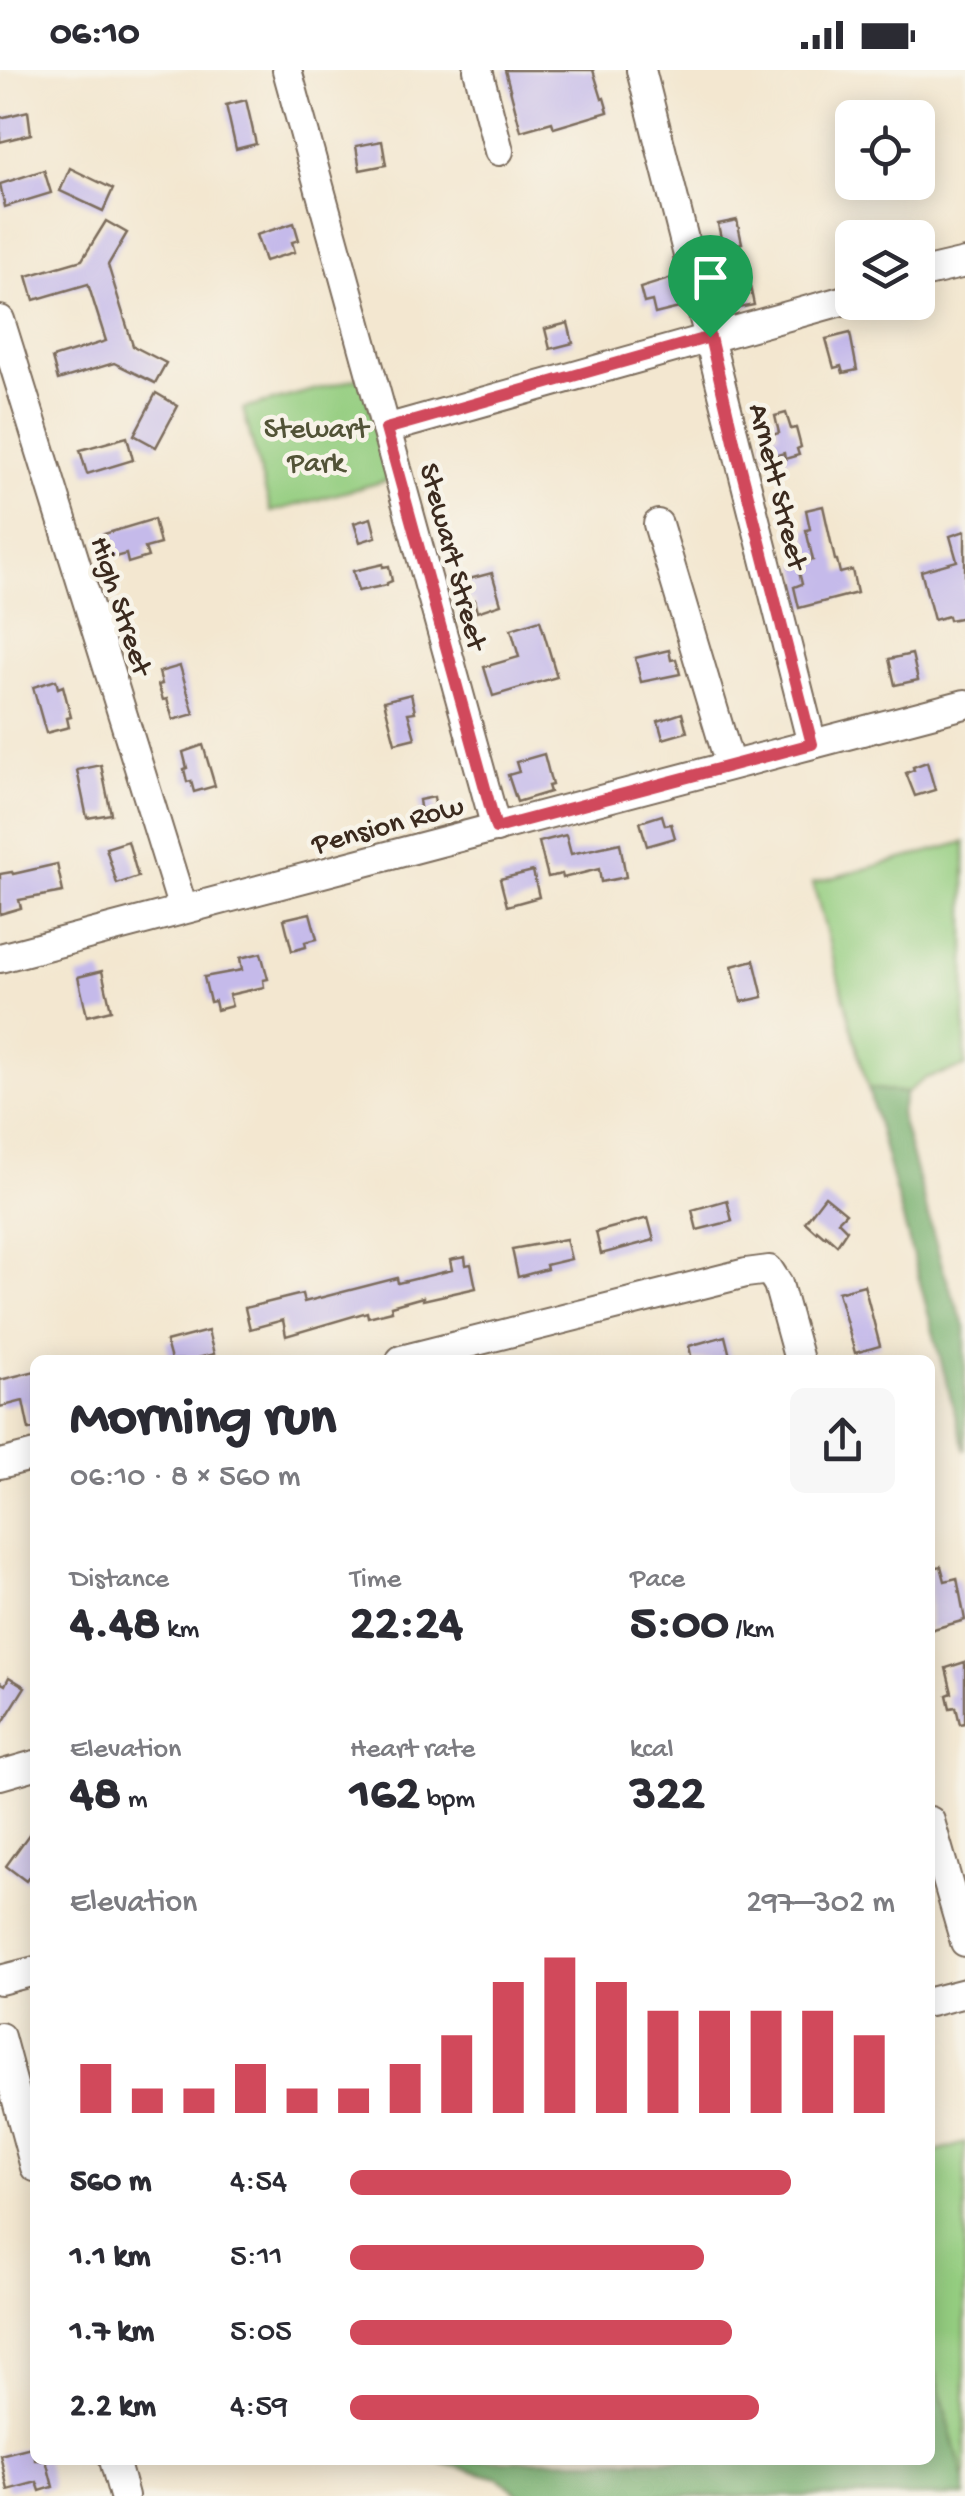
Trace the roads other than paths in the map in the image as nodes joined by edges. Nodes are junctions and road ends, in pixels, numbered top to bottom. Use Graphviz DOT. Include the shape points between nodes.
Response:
graph roads {
  1 [pos="287,70"];
  2 [pos="478,70"];
  3 [pos="641,70"];
  4 [pos="499,152"];
  5 [pos="965,263"];
  6 [pos="935,270"];
  7 [pos="835,303"];
  8 [pos="0,320"];
  9 [pos="710,337"];
  10 [pos="386,429"];
  11 [pos="658,524"];
  12 [pos="965,704"];
  13 [pos="812,744"];
  14 [pos="730,766"];
  15 [pos="496,828"];
  16 [pos="182,909"];
  17 [pos="0,958"];
  18 [pos="421,1355"];
  19 [pos="798,1355"];
  20 [pos="30,1456"];
  21 [pos="0,1464"];
  22 [pos="30,1766"];
  23 [pos="0,1775"];
  24 [pos="935,1838"];
  25 [pos="965,1942"];
  26 [pos="30,1972"];
  27 [pos="0,1980"];
  28 [pos="965,1993"];
  29 [pos="935,2001"];
  30 [pos="0,2037"];
  31 [pos="30,2148"];
  32 [pos="115,2465"];
  33 [pos="124,2496"];
  1 -- 10 [label="street, Stewart Street"];
  2 -- 4 [label="street"];
  3 -- 9 [label="street, Arnett Street"];
  5 -- 6 [label="street"];
  7 -- 9 [label="street"];
  8 -- 16 [label="street, High Street"];
  9 -- 10 [label="street"];
  9 -- 13 [label="street, Arnett Street"];
  10 -- 15 [label="street, Stewart Street"];
  11 -- 14 [label="street"];
  12 -- 13 [label="street, Pension Row"];
  13 -- 14 [label="street, Pension Row"];
  14 -- 15 [label="street, Pension Row"];
  15 -- 16 [label="street, Pension Row"];
  16 -- 17 [label="street, Pension Row"];
  18 -- 19 [label="street" via="769,1270"];
  20 -- 21 [label="street"];
  22 -- 23 [label="street"];
  24 -- 25 [label="street"];
  26 -- 27 [label="street"];
  28 -- 29 [label="street"];
  30 -- 31 [label="street"];
  32 -- 33 [label="street"];
}
